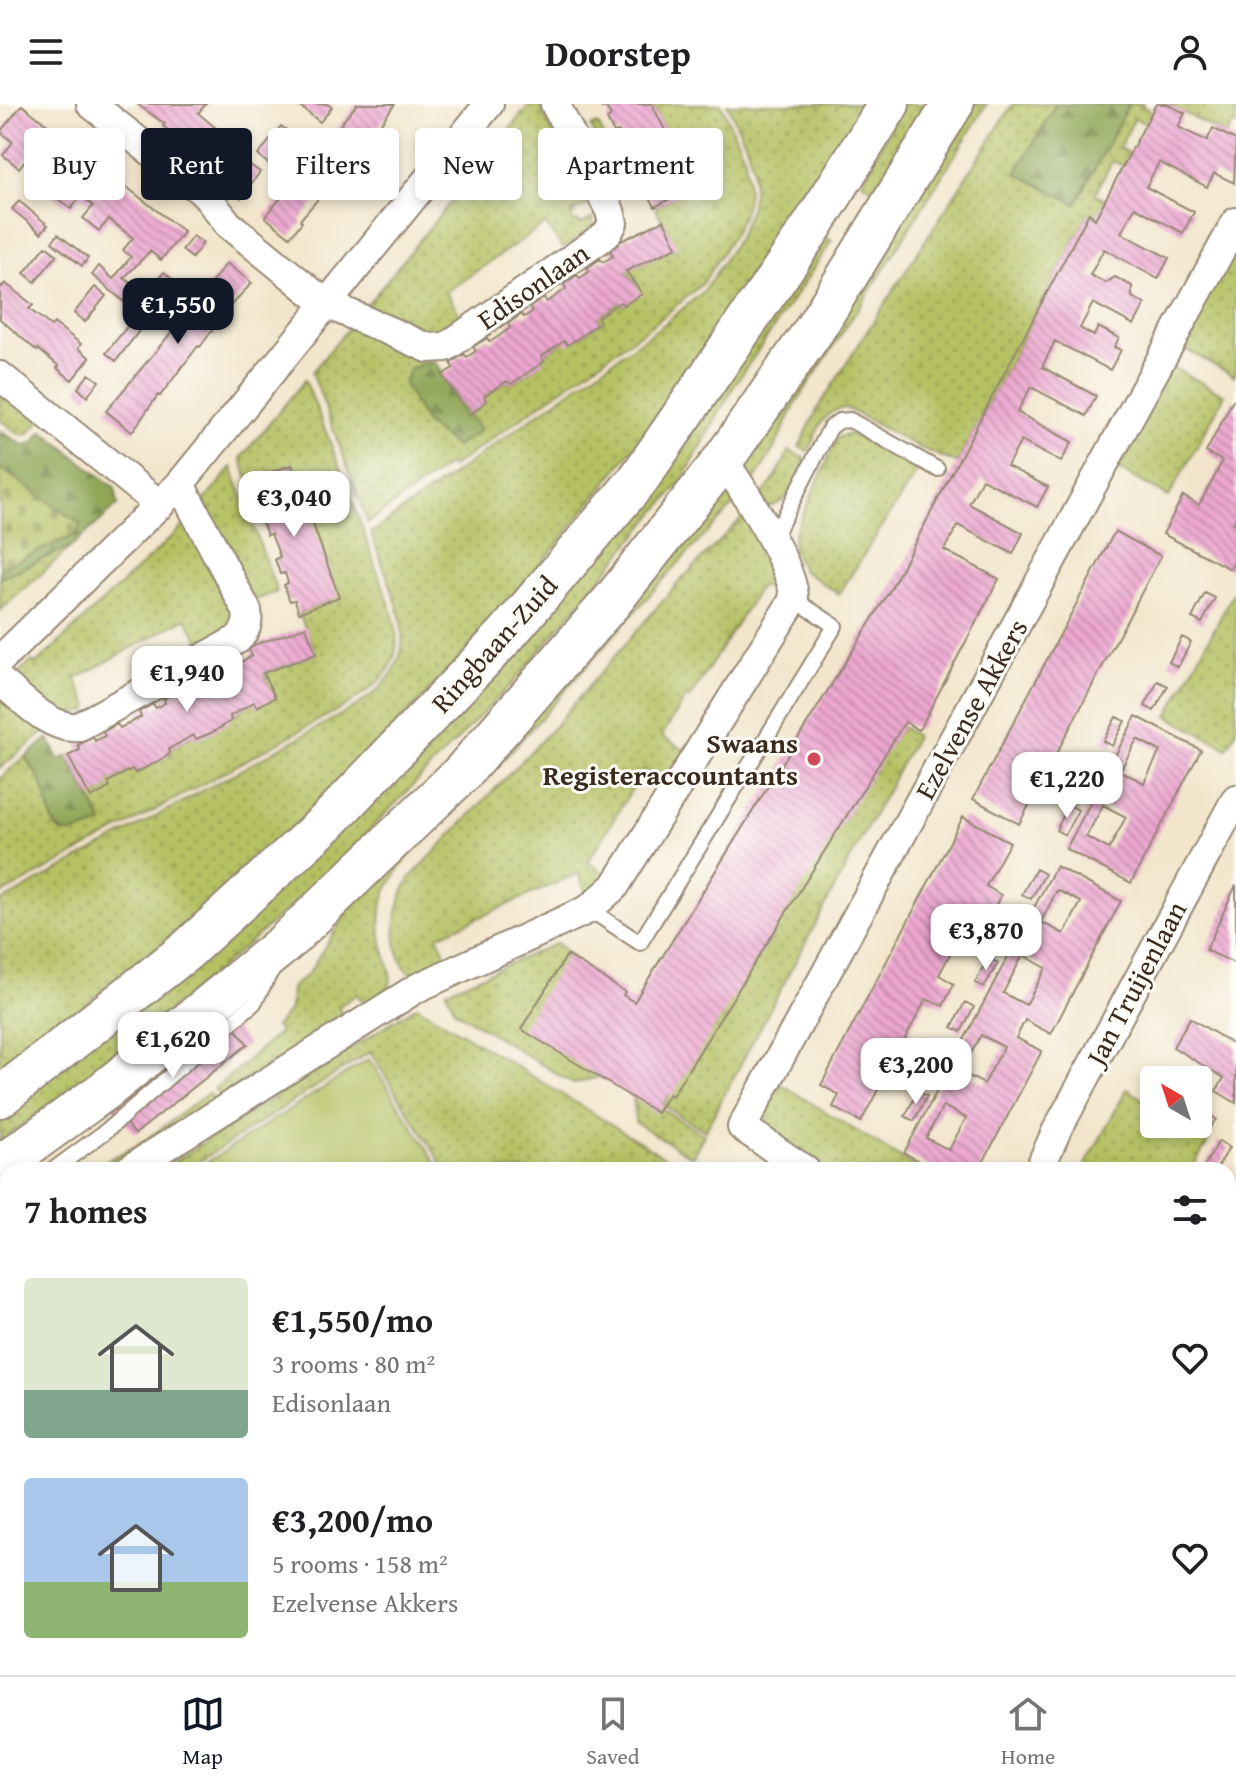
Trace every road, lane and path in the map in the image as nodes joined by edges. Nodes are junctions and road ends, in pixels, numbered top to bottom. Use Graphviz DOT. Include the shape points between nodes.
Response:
graph roads {
  1 [pos="91,104"];
  2 [pos="489,104"];
  3 [pos="555,104"];
  4 [pos="889,104"];
  5 [pos="953,104"];
  6 [pos="1236,222"];
  7 [pos="811,228"];
  8 [pos="864,247"];
  9 [pos="325,303"];
  10 [pos="0,376"];
  11 [pos="723,460"];
  12 [pos="937,469"];
  13 [pos="180,484"];
  14 [pos="160,505"];
  15 [pos="772,541"];
  16 [pos="794,599"];
  17 [pos="0,660"];
  18 [pos="0,681"];
  19 [pos="1236,799"];
  20 [pos="589,909"];
  21 [pos="285,943"];
  22 [pos="0,1097"];
  23 [pos="6,1162"];
  24 [pos="64,1162"];
  25 [pos="141,1162"];
  26 [pos="793,1162"];
  27 [pos="1043,1162"];
  1 -- 9 [label="street, Edisonlaan" via="205,194 228,224"];
  2 -- 9 [label="street"];
  3 -- 9 [label="street, Edisonlaan" via="610,211 613,223 607,234 446,347 428,348"];
  4 -- 7 [label="main road, Ringbaan-Zuid"];
  5 -- 8 [label="main road"];
  6 -- 26 [label="street, Ezelvense Akkers" via="742,1127"];
  7 -- 8 [label="main road" via="849,198 858,199"];
  7 -- 22 [label="main road, Ringbaan-Zuid" via="638,480 506,635 328,821 186,951"];
  8 -- 11 [label="main road" via="814,330"];
  9 -- 13 [label="street"];
  10 -- 14 [label="street"];
  11 -- 15 [label="street"];
  11 -- 21 [label="main road" via="613,600 462,773"];
  12 -- 15 [label="lane" via="850,420 839,421 830,428"];
  13 -- 14 [label="street"];
  13 -- 18 [label="street" via="247,611 245,632 78,727 54,723"];
  14 -- 17 [label="street"];
  15 -- 16 [label="street"];
  16 -- 20 [label="street" via="615,886"];
  16 -- 20 [label="lane" via="835,626 640,943"];
  19 -- 27 [label="street, Jan Truijenlaan"];
  20 -- 25 [label="street" via="417,988"];
  21 -- 23 [label="main road" via="108,1088"];
  21 -- 24 [label="lane" via="254,1003"];
}
